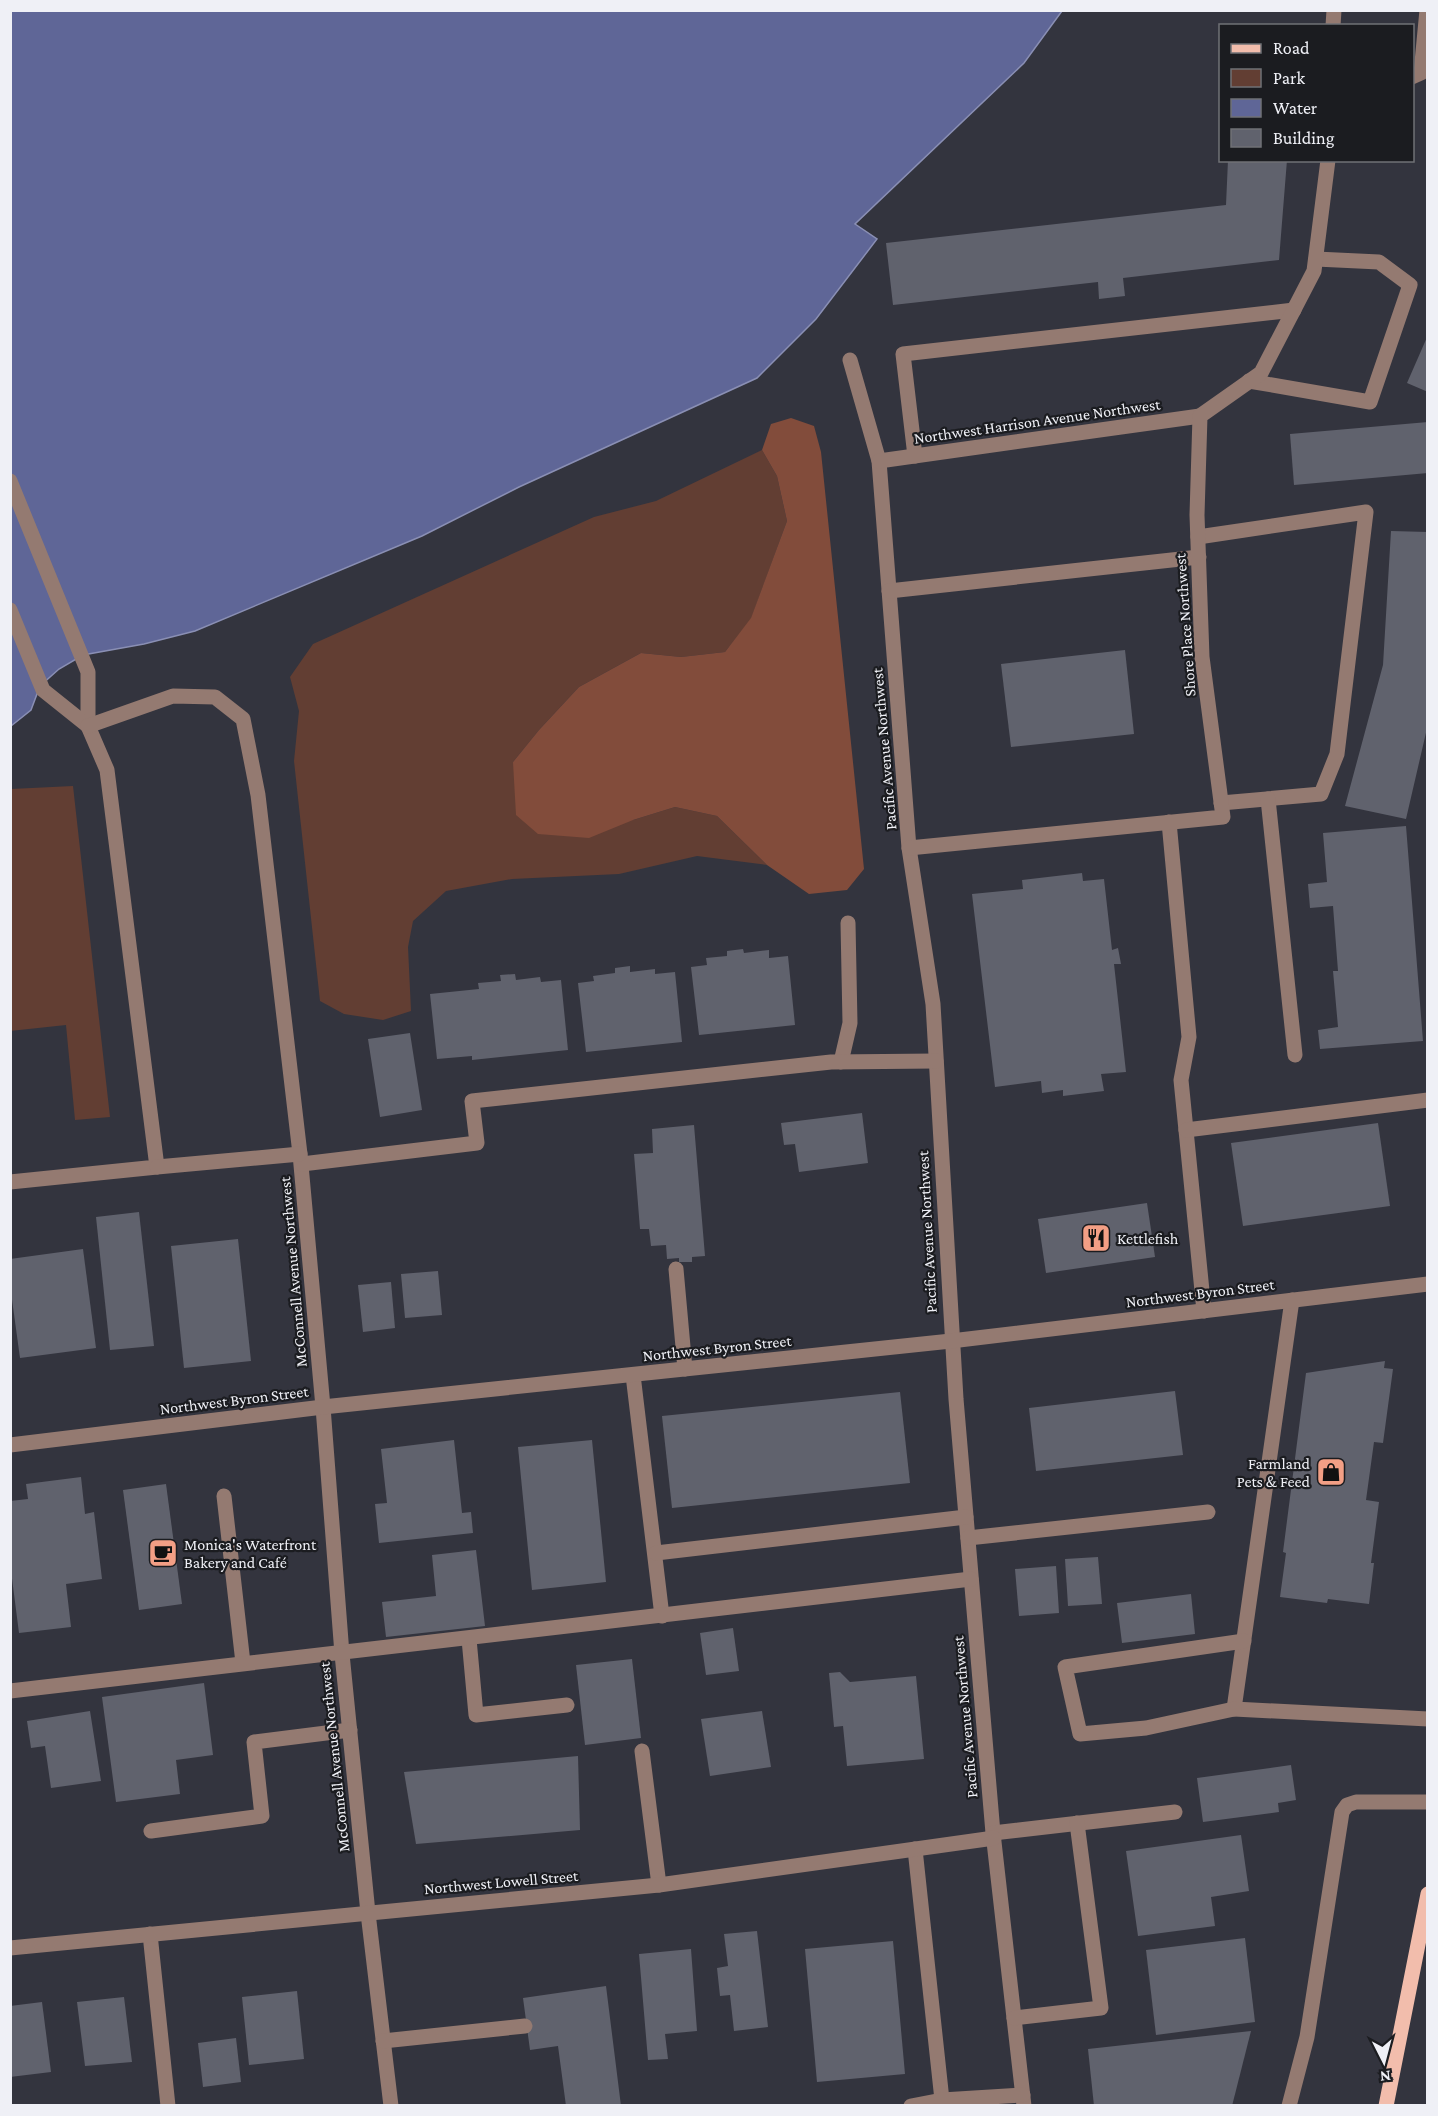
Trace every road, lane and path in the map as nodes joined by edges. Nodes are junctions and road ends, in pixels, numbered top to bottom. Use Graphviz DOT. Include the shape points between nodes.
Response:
graph roads {
  1 [pos="1427,10"];
  2 [pos="1414,76"];
  3 [pos="1328,162"];
  4 [pos="1316,260"];
  5 [pos="1294,310"];
  6 [pos="850,360"];
  7 [pos="1249,381"];
  8 [pos="1200,416"];
  9 [pos="915,456"];
  10 [pos="879,461"];
  11 [pos="10,481"];
  12 [pos="1198,537"];
  13 [pos="1199,557"];
  14 [pos="889,591"];
  15 [pos="10,610"];
  16 [pos="88,726"];
  17 [pos="1268,799"];
  18 [pos="1221,803"];
  19 [pos="1169,822"];
  20 [pos="909,848"];
  21 [pos="848,923"];
  22 [pos="1295,1055"];
  23 [pos="936,1061"];
  24 [pos="841,1062"];
  25 [pos="1428,1100"];
  26 [pos="1186,1130"];
  27 [pos="301,1159"];
  28 [pos="158,1167"];
  29 [pos="10,1182"];
  30 [pos="676,1269"];
  31 [pos="1428,1284"];
  32 [pos="1292,1300"];
  33 [pos="1204,1311"];
  34 [pos="951,1341"];
  35 [pos="685,1369"];
  36 [pos="633,1375"];
  37 [pos="324,1407"];
  38 [pos="10,1444"];
  39 [pos="224,1496"];
  40 [pos="1208,1512"];
  41 [pos="966,1517"];
  42 [pos="968,1538"];
  43 [pos="656,1553"];
  44 [pos="971,1579"];
  45 [pos="662,1616"];
  46 [pos="469,1639"];
  47 [pos="1244,1641"];
  48 [pos="342,1654"];
  49 [pos="243,1663"];
  50 [pos="10,1691"];
  51 [pos="567,1705"];
  52 [pos="1234,1709"];
  53 [pos="1428,1719"];
  54 [pos="350,1730"];
  55 [pos="642,1751"];
  56 [pos="1428,1802"];
  57 [pos="1175,1812"];
  58 [pos="1077,1823"];
  59 [pos="152,1831"];
  60 [pos="993,1835"];
  61 [pos="915,1849"];
  62 [pos="659,1885"];
  63 [pos="1428,1894"];
  64 [pos="368,1912"];
  65 [pos="150,1934"];
  66 [pos="10,1948"];
  67 [pos="1014,2018"];
  68 [pos="525,2026"];
  69 [pos="383,2041"];
  70 [pos="942,2100"];
  71 [pos="1023,2100"];
  72 [pos="168,2106"];
  73 [pos="391,2106"];
  74 [pos="911,2106"];
  75 [pos="1289,2106"];
  76 [pos="1386,2106"];
  1 -- 2 [label="street" via="1421,73"];
  3 -- 4 [label="street"];
  4 -- 5 [label="street"];
  4 -- 7 [label="street" via="1379,262 1410,285 1370,402"];
  5 -- 7 [label="street" via="1261,373"];
  5 -- 9 [label="street" via="903,354"];
  6 -- 10 [label="street, Pacific Avenue Northwest"];
  7 -- 8 [label="street"];
  8 -- 9 [label="street, Northwest Harrison Avenue Northwest"];
  8 -- 12 [label="street, Shore Place Northwest"];
  9 -- 10 [label="street, Northwest Harrison Avenue Northwest"];
  10 -- 14 [label="street, Pacific Avenue Northwest"];
  11 -- 16 [label="street" via="88,672"];
  12 -- 13 [label="street, Shore Place Northwest"];
  12 -- 17 [label="street" via="1366,512 1337,754 1321,794"];
  13 -- 14 [label="street"];
  13 -- 18 [label="street, Shore Place Northwest" via="1202,657"];
  14 -- 20 [label="street, Pacific Avenue Northwest"];
  15 -- 16 [label="street" via="43,690"];
  16 -- 27 [label="street, McConnell Avenue Northwest" via="173,696 214,697 243,719 258,795"];
  16 -- 28 [label="street" via="107,770"];
  17 -- 18 [label="street"];
  17 -- 22 [label="street"];
  18 -- 19 [label="street" via="1223,817"];
  19 -- 20 [label="street"];
  19 -- 26 [label="street" via="1189,1036 1181,1080"];
  20 -- 23 [label="street, Pacific Avenue Northwest" via="933,1004"];
  21 -- 24 [label="street" via="850,1023"];
  23 -- 24 [label="street"];
  23 -- 34 [label="street, Pacific Avenue Northwest"];
  24 -- 27 [label="street" via="472,1101 477,1143"];
  25 -- 26 [label="street"];
  26 -- 33 [label="street"];
  27 -- 28 [label="street"];
  27 -- 37 [label="street, McConnell Avenue Northwest"];
  28 -- 29 [label="street"];
  30 -- 35 [label="street"];
  31 -- 32 [label="street, Northwest Byron Street"];
  32 -- 33 [label="street, Northwest Byron Street"];
  32 -- 47 [label="street"];
  33 -- 34 [label="street, Northwest Byron Street"];
  34 -- 35 [label="street, Northwest Byron Street"];
  34 -- 41 [label="street, Pacific Avenue Northwest"];
  35 -- 36 [label="street, Northwest Byron Street"];
  36 -- 37 [label="street, Northwest Byron Street"];
  36 -- 43 [label="street"];
  37 -- 38 [label="street, Northwest Byron Street"];
  37 -- 48 [label="street, McConnell Avenue Northwest"];
  39 -- 49 [label="street"];
  40 -- 42 [label="street"];
  41 -- 42 [label="street, Pacific Avenue Northwest"];
  41 -- 43 [label="street"];
  42 -- 44 [label="street, Pacific Avenue Northwest"];
  43 -- 45 [label="street"];
  44 -- 45 [label="street"];
  44 -- 60 [label="street, Pacific Avenue Northwest"];
  45 -- 46 [label="street"];
  46 -- 48 [label="street"];
  46 -- 51 [label="street" via="476,1715"];
  47 -- 52 [label="street"];
  47 -- 52 [label="street" via="1065,1667 1080,1734 1146,1728"];
  48 -- 49 [label="street"];
  48 -- 54 [label="street, McConnell Avenue Northwest"];
  49 -- 50 [label="street"];
  52 -- 53 [label="street"];
  54 -- 59 [label="street" via="254,1742 262,1816"];
  54 -- 64 [label="street, McConnell Avenue Northwest"];
  55 -- 62 [label="street"];
  56 -- 75 [label="street" via="1356,1802 1342,1812 1307,2037"];
  57 -- 58 [label="street, Northwest Lowell Street"];
  58 -- 60 [label="street, Northwest Lowell Street"];
  58 -- 67 [label="street" via="1101,2008"];
  60 -- 61 [label="street, Northwest Lowell Street"];
  60 -- 67 [label="street, Pacific Avenue Northwest"];
  61 -- 62 [label="street, Northwest Lowell Street"];
  61 -- 70 [label="street"];
  62 -- 64 [label="street, Northwest Lowell Street"];
  63 -- 76 [label="main road"];
  64 -- 65 [label="street, Northwest Lowell Street"];
  64 -- 69 [label="street, McConnell Avenue Northwest"];
  65 -- 66 [label="street, Northwest Lowell Street"];
  65 -- 72 [label="street"];
  67 -- 71 [label="street, Pacific Avenue Northwest"];
  68 -- 69 [label="street"];
  69 -- 73 [label="street, McConnell Avenue Northwest"];
  70 -- 71 [label="street"];
  70 -- 74 [label="street"];
}
